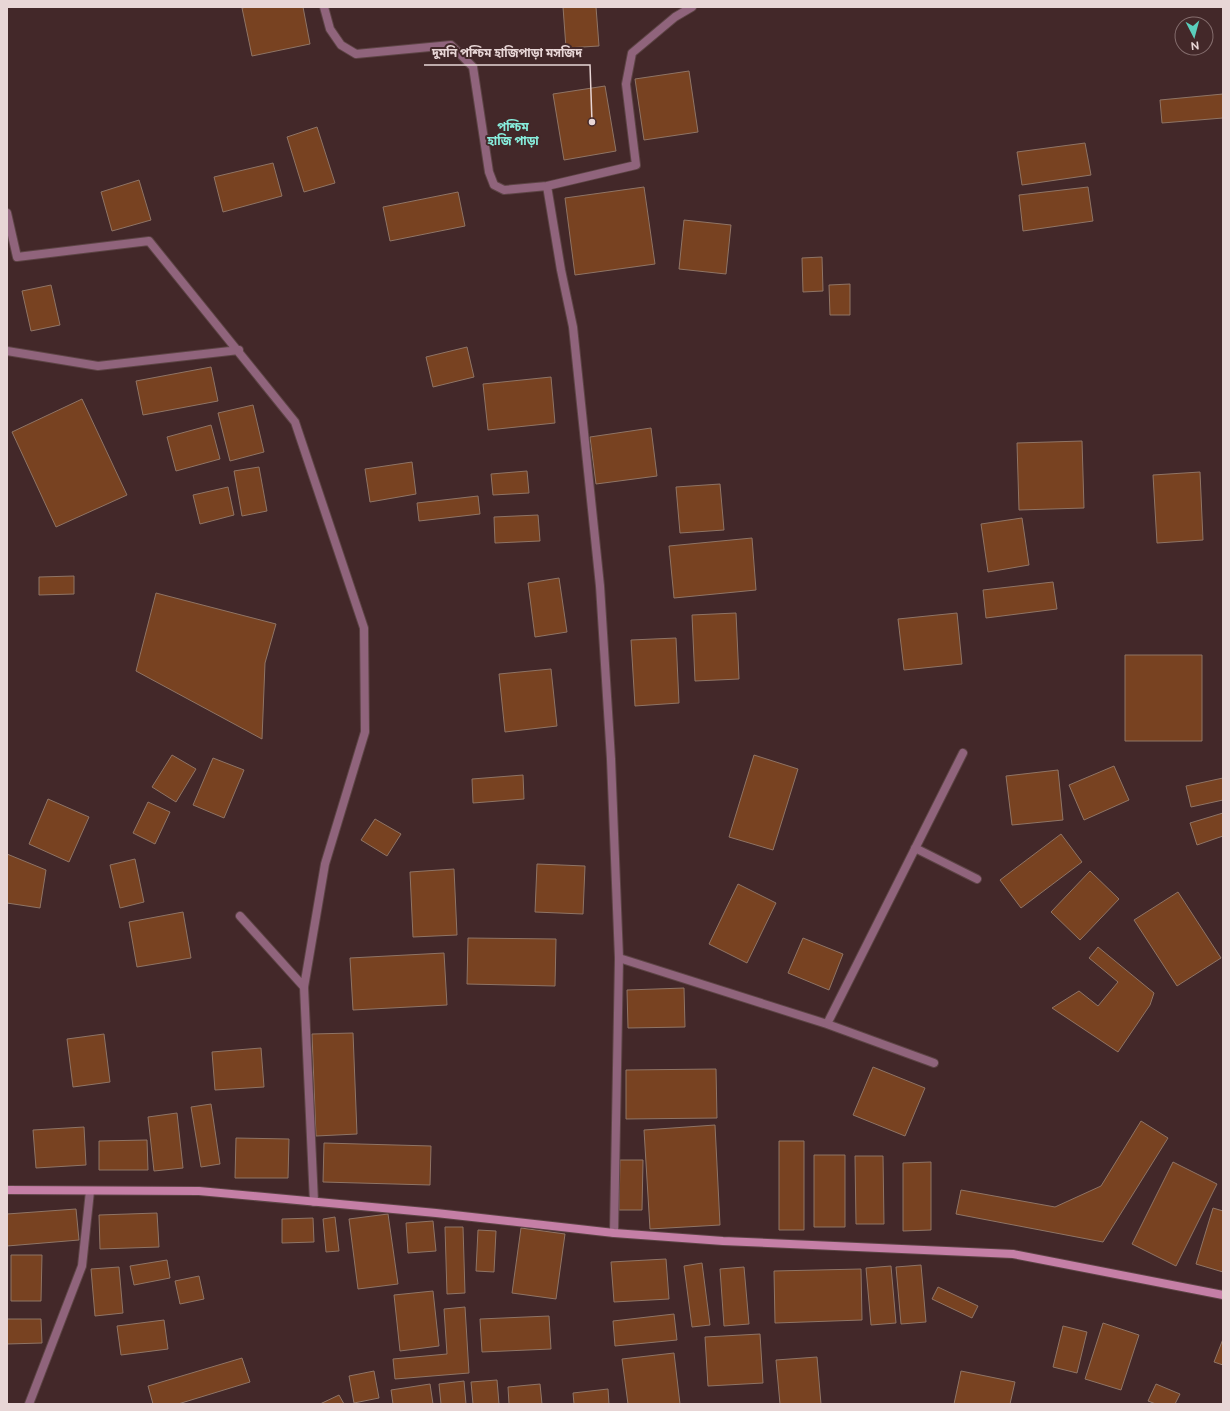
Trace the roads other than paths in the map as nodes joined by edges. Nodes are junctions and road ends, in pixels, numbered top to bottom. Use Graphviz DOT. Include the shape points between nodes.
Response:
graph roads {
  1 [pos="324,7"];
  2 [pos="692,7"];
  3 [pos="547,186"];
  4 [pos="7,213"];
  5 [pos="239,350"];
  6 [pos="7,351"];
  7 [pos="963,753"];
  8 [pos="915,848"];
  9 [pos="977,879"];
  10 [pos="240,916"];
  11 [pos="620,958"];
  12 [pos="304,987"];
  13 [pos="827,1024"];
  14 [pos="934,1063"];
  15 [pos="7,1190"];
  16 [pos="90,1191"];
  17 [pos="314,1202"];
  18 [pos="614,1233"];
  19 [pos="1223,1295"];
  20 [pos="29,1404"];
  1 -- 3 [label="street" via="330,29 342,45 356,54 451,45 473,66 488,172 494,185 504,190"];
  2 -- 3 [label="street" via="675,17 632,52 626,84 636,165"];
  3 -- 11 [label="street" via="561,270 574,327 600,586"];
  4 -- 5 [label="street" via="16,257 149,241"];
  5 -- 6 [label="street" via="98,366"];
  5 -- 12 [label="street" via="295,422 364,628 365,732 324,864"];
  7 -- 8 [label="street"];
  8 -- 9 [label="street"];
  8 -- 13 [label="street"];
  10 -- 12 [label="street"];
  11 -- 13 [label="street"];
  11 -- 18 [label="street"];
  12 -- 17 [label="street"];
  13 -- 14 [label="street"];
  15 -- 16 [label="street"];
  16 -- 17 [label="street" via="199,1191"];
  16 -- 20 [label="street" via="82,1266"];
  17 -- 18 [label="street"];
  18 -- 19 [label="street" via="723,1241 1013,1254"];
}
